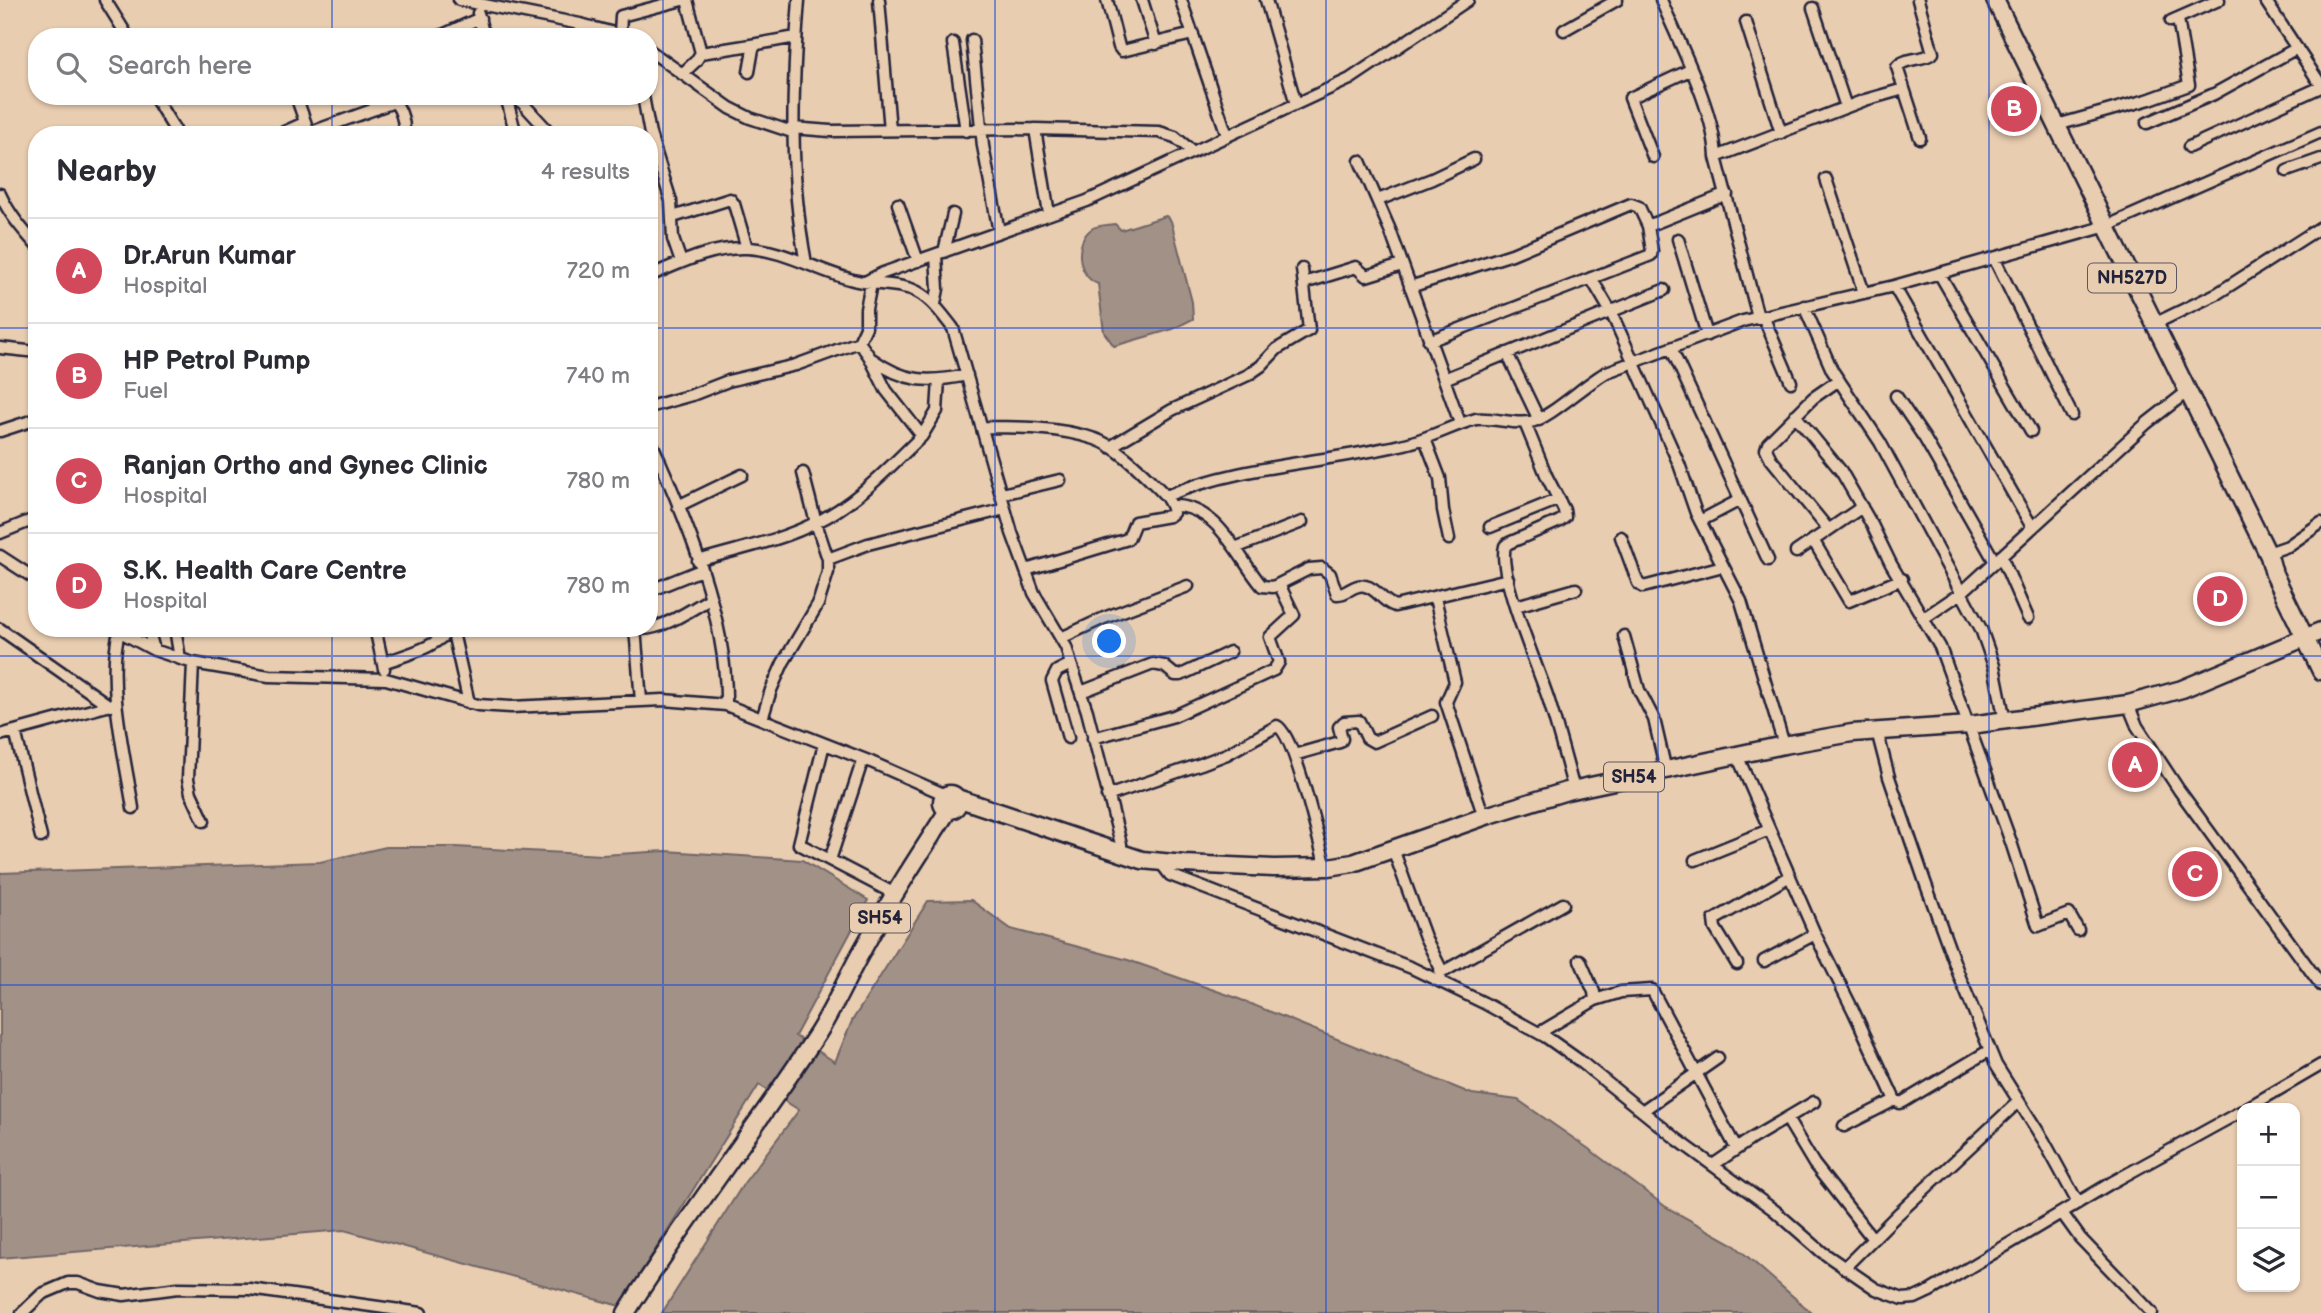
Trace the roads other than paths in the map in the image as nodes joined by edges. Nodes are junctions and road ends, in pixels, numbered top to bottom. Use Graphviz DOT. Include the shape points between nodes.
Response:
graph roads {
  1 [pos="105,0"];
  2 [pos="458,0"];
  3 [pos="684,0"];
  4 [pos="799,0"];
  5 [pos="879,0"];
  6 [pos="1107,0"];
  7 [pos="1142,0"];
  8 [pos="1181,0"];
  9 [pos="1266,0"];
  10 [pos="1468,0"];
  11 [pos="1617,0"];
  12 [pos="1661,0"];
  13 [pos="1918,0"];
  14 [pos="1995,0"];
  15 [pos="2220,0"];
  16 [pos="2265,0"];
  17 [pos="480,2"];
  18 [pos="1454,4"];
  19 [pos="1813,8"];
  20 [pos="480,18"];
  21 [pos="1746,22"];
  22 [pos="122,28"];
  23 [pos="458,28"];
  24 [pos="483,28"];
  25 [pos="593,28"];
  26 [pos="623,28"];
  27 [pos="1564,30"];
  28 [pos="1193,34"];
  29 [pos="796,37"];
  30 [pos="972,40"];
  31 [pos="953,43"];
  32 [pos="757,44"];
  33 [pos="1156,44"];
  34 [pos="2297,48"];
  35 [pos="701,53"];
  36 [pos="658,57"];
  37 [pos="1690,69"];
  38 [pos="749,72"];
  39 [pos="682,74"];
  40 [pos="2321,86"];
  41 [pos="1904,89"];
  42 [pos="1296,104"];
  43 [pos="160,105"];
  44 [pos="299,105"];
  45 [pos="375,105"];
  46 [pos="389,105"];
  47 [pos="397,105"];
  48 [pos="508,105"];
  49 [pos="524,105"];
  50 [pos="645,105"];
  51 [pos="1846,107"];
  52 [pos="376,109"];
  53 [pos="304,123"];
  54 [pos="2147,123"];
  55 [pos="2057,125"];
  56 [pos="172,126"];
  57 [pos="297,126"];
  58 [pos="305,126"];
  59 [pos="332,126"];
  60 [pos="404,126"];
  61 [pos="514,126"];
  62 [pos="544,126"];
  63 [pos="649,126"];
  64 [pos="1035,129"];
  65 [pos="792,130"];
  66 [pos="890,130"];
  67 [pos="982,130"];
  68 [pos="966,131"];
  69 [pos="1781,132"];
  70 [pos="2321,132"];
  71 [pos="1227,135"];
  72 [pos="1920,138"];
  73 [pos="2189,147"];
  74 [pos="1192,151"];
  75 [pos="1653,157"];
  76 [pos="1716,157"];
  77 [pos="1474,159"];
  78 [pos="2321,159"];
  79 [pos="658,160"];
  80 [pos="1360,161"];
  81 [pos="2287,171"];
  82 [pos="1826,179"];
  83 [pos="0,194"];
  84 [pos="1727,194"];
  85 [pos="1378,200"];
  86 [pos="898,204"];
  87 [pos="953,214"];
  88 [pos="1049,214"];
  89 [pos="673,216"];
  90 [pos="1648,226"];
  91 [pos="2107,226"];
  92 [pos="2321,227"];
  93 [pos="999,232"];
  94 [pos="28,236"];
  95 [pos="1678,239"];
  96 [pos="747,248"];
  97 [pos="940,253"];
  98 [pos="1994,258"];
  99 [pos="918,261"];
  100 [pos="681,262"];
  101 [pos="806,263"];
  102 [pos="1402,265"];
  103 [pos="1302,269"];
  104 [pos="658,272"];
  105 [pos="1939,273"];
  106 [pos="1591,278"];
  107 [pos="868,283"];
  108 [pos="1304,283"];
  109 [pos="1894,286"];
  110 [pos="1410,287"];
  111 [pos="1664,290"];
  112 [pos="1864,293"];
  113 [pos="935,304"];
  114 [pos="1804,306"];
  115 [pos="1611,312"];
  116 [pos="1761,316"];
  117 [pos="2154,324"];
  118 [pos="1707,335"];
  119 [pos="1429,341"];
  120 [pos="859,342"];
  121 [pos="0,348"];
  122 [pos="1671,348"];
  123 [pos="28,351"];
  124 [pos="1507,353"];
  125 [pos="869,356"];
  126 [pos="1633,361"];
  127 [pos="967,374"];
  128 [pos="1444,379"];
  129 [pos="939,380"];
  130 [pos="1839,380"];
  131 [pos="1791,382"];
  132 [pos="2188,391"];
  133 [pos="1896,396"];
  134 [pos="658,404"];
  135 [pos="1795,415"];
  136 [pos="2072,415"];
  137 [pos="1539,420"];
  138 [pos="28,422"];
  139 [pos="1460,423"];
  140 [pos="1525,423"];
  141 [pos="982,427"];
  142 [pos="0,431"];
  143 [pos="2031,431"];
  144 [pos="922,436"];
  145 [pos="1424,439"];
  146 [pos="1110,447"];
  147 [pos="658,458"];
  148 [pos="803,473"];
  149 [pos="742,475"];
  150 [pos="1060,480"];
  151 [pos="1002,494"];
  152 [pos="1166,496"];
  153 [pos="1559,499"];
  154 [pos="1740,500"];
  155 [pos="678,506"];
  156 [pos="1172,506"];
  157 [pos="1862,506"];
  158 [pos="1005,509"];
  159 [pos="1700,521"];
  160 [pos="28,522"];
  161 [pos="1302,522"];
  162 [pos="816,523"];
  163 [pos="2321,523"];
  164 [pos="1490,527"];
  165 [pos="2032,527"];
  166 [pos="1828,529"];
  167 [pos="0,533"];
  168 [pos="1621,537"];
  169 [pos="1449,540"];
  170 [pos="1813,540"];
  171 [pos="1235,548"];
  172 [pos="1796,552"];
  173 [pos="2269,554"];
  174 [pos="0,556"];
  175 [pos="828,559"];
  176 [pos="1998,559"];
  177 [pos="1768,561"];
  178 [pos="700,566"];
  179 [pos="1723,566"];
  180 [pos="1026,570"];
  181 [pos="28,574"];
  182 [pos="1508,579"];
  183 [pos="1902,579"];
  184 [pos="1279,584"];
  185 [pos="1188,586"];
  186 [pos="658,587"];
  187 [pos="1576,589"];
  188 [pos="1961,593"];
  189 [pos="711,598"];
  190 [pos="1435,598"];
  191 [pos="1516,606"];
  192 [pos="1924,618"];
  193 [pos="2028,618"];
  194 [pos="658,625"];
  195 [pos="0,629"];
  196 [pos="1624,636"];
  197 [pos="116,637"];
  198 [pos="129,637"];
  199 [pos="150,637"];
  200 [pos="176,637"];
  201 [pos="377,637"];
  202 [pos="443,637"];
  203 [pos="453,637"];
  204 [pos="636,637"];
  205 [pos="1061,638"];
  206 [pos="2316,638"];
  207 [pos="153,650"];
  208 [pos="1230,652"];
  209 [pos="180,659"];
  210 [pos="193,663"];
  211 [pos="383,663"];
  212 [pos="1072,664"];
  213 [pos="2321,671"];
  214 [pos="386,679"];
  215 [pos="1081,692"];
  216 [pos="640,701"];
  217 [pos="469,703"];
  218 [pos="2128,704"];
  219 [pos="113,705"];
  220 [pos="726,705"];
  221 [pos="1432,716"];
  222 [pos="762,719"];
  223 [pos="2005,721"];
  224 [pos="1969,725"];
  225 [pos="15,731"];
  226 [pos="1877,731"];
  227 [pos="0,735"];
  228 [pos="1093,737"];
  229 [pos="1068,738"];
  230 [pos="824,744"];
  231 [pos="1784,745"];
  232 [pos="1294,755"];
  233 [pos="1737,755"];
  234 [pos="863,759"];
  235 [pos="1665,771"];
  236 [pos="1574,790"];
  237 [pos="1107,796"];
  238 [pos="951,801"];
  239 [pos="133,808"];
  240 [pos="1484,817"];
  241 [pos="204,821"];
  242 [pos="1769,830"];
  243 [pos="41,838"];
  244 [pos="1393,849"];
  245 [pos="1121,854"];
  246 [pos="830,860"];
  247 [pos="1695,860"];
  248 [pos="1160,862"];
  249 [pos="1325,867"];
  250 [pos="1790,876"];
  251 [pos="895,894"];
  252 [pos="1563,904"];
  253 [pos="2078,930"];
  254 [pos="1815,934"];
  255 [pos="1580,961"];
  256 [pos="1763,961"];
  257 [pos="1737,964"];
  258 [pos="1441,977"];
  259 [pos="2321,985"];
  260 [pos="1595,1000"];
  261 [pos="1539,1033"];
  262 [pos="1990,1050"];
  263 [pos="1718,1058"];
  264 [pos="2321,1065"];
  265 [pos="1695,1074"];
  266 [pos="1895,1100"];
  267 [pos="1814,1102"];
  268 [pos="2018,1102"];
  269 [pos="2256,1103"];
  270 [pos="1642,1111"];
  271 [pos="2237,1114"];
  272 [pos="1787,1119"];
  273 [pos="1844,1126"];
  274 [pos="1736,1148"];
  275 [pos="1713,1165"];
  276 [pos="2078,1203"];
  277 [pos="2062,1213"];
  278 [pos="1873,1239"];
  279 [pos="1844,1268"];
  280 [pos="22,1313"];
  281 [pos="421,1313"];
  282 [pos="626,1313"];
  283 [pos="2152,1313"];
  1 -- 22 [label="street"];
  2 -- 17 [label="street"];
  3 -- 26 [label="street" via="621,16"];
  3 -- 35 [label="street"];
  4 -- 29 [label="street"];
  5 -- 66 [label="street"];
  6 -- 33 [label="street" via="1121,50"];
  7 -- 33 [label="street"];
  8 -- 28 [label="street"];
  9 -- 42 [label="street"];
  10 -- 18 [label="street"];
  11 -- 27 [label="street"];
  12 -- 37 [label="street"];
  13 -- 41 [label="street" via="1933,51 1898,65"];
  14 -- 55 [label="main road, NH527D"];
  15 -- 55 [label="street" via="2175,20 2189,85"];
  16 -- 34 [label="street"];
  17 -- 20 [label="street"];
  17 -- 25 [label="street"];
  18 -- 42 [label="street" via="1350,79"];
  19 -- 51 [label="street"];
  20 -- 23 [label="street"];
  20 -- 24 [label="street"];
  21 -- 69 [label="street"];
  28 -- 33 [label="street"];
  28 -- 71 [label="street"];
  29 -- 32 [label="street"];
  29 -- 65 [label="street"];
  30 -- 67 [label="street"];
  31 -- 68 [label="street"];
  32 -- 35 [label="street"];
  32 -- 38 [label="street"];
  34 -- 40 [label="street"];
  34 -- 54 [label="street" via="2214,94"];
  35 -- 39 [label="street"];
  36 -- 39 [label="street"];
  37 -- 75 [label="street" via="1630,98"];
  37 -- 76 [label="street" via="1710,123"];
  39 -- 65 [label="street" via="730,108"];
  40 -- 73 [label="street"];
  41 -- 51 [label="street"];
  41 -- 72 [label="street"];
  42 -- 71 [label="street"];
  43 -- 56 [label="street"];
  44 -- 53 [label="street"];
  45 -- 52 [label="street"];
  46 -- 52 [label="street"];
  47 -- 60 [label="street"];
  48 -- 61 [label="street"];
  49 -- 62 [label="street"];
  50 -- 63 [label="street"];
  51 -- 69 [label="street"];
  52 -- 59 [label="street"];
  53 -- 57 [label="street"];
  53 -- 58 [label="street"];
  55 -- 91 [label="main road, NH527D"];
  64 -- 67 [label="street"];
  64 -- 74 [label="street" via="1159,132"];
  64 -- 88 [label="street"];
  65 -- 66 [label="street"];
  65 -- 101 [label="street"];
  66 -- 68 [label="street"];
  67 -- 68 [label="street"];
  67 -- 93 [label="street"];
  69 -- 76 [label="street"];
  70 -- 91 [label="street"];
  71 -- 74 [label="street"];
  74 -- 88 [label="street"];
  76 -- 84 [label="street"];
  77 -- 85 [label="street"];
  78 -- 81 [label="street"];
  79 -- 89 [label="street"];
  80 -- 85 [label="street"];
  82 -- 112 [label="street"];
  83 -- 94 [label="street"];
  84 -- 90 [label="street"];
  84 -- 116 [label="street"];
  85 -- 102 [label="street"];
  86 -- 99 [label="street"];
  87 -- 97 [label="street"];
  88 -- 93 [label="street"];
  89 -- 96 [label="street" via="730,199"];
  89 -- 100 [label="street" via="673,239"];
  90 -- 106 [label="street" via="1652,254"];
  90 -- 110 [label="street" via="1639,207 1631,204 1512,254"];
  91 -- 98 [label="street"];
  91 -- 117 [label="main road, NH527D"];
  92 -- 117 [label="street" via="2218,293"];
  93 -- 97 [label="street"];
  95 -- 118 [label="street"];
  96 -- 100 [label="street" via="718,250"];
  96 -- 101 [label="street"];
  97 -- 99 [label="street"];
  97 -- 113 [label="street"];
  98 -- 105 [label="street"];
  98 -- 136 [label="street"];
  99 -- 107 [label="street"];
  100 -- 104 [label="street"];
  101 -- 107 [label="street"];
  102 -- 108 [label="street" via="1367,276 1356,267"];
  102 -- 110 [label="street"];
  103 -- 108 [label="street"];
  105 -- 109 [label="street"];
  105 -- 143 [label="street"];
  106 -- 115 [label="street"];
  106 -- 119 [label="street"];
  107 -- 113 [label="street" via="910,289"];
  107 -- 120 [label="street" via="866,327"];
  108 -- 146 [label="street" via="1309,330 1277,349 1248,375 1172,410"];
  109 -- 112 [label="street"];
  109 -- 165 [label="street"];
  110 -- 119 [label="street"];
  111 -- 115 [label="street"];
  112 -- 114 [label="street"];
  113 -- 127 [label="street" via="953,328"];
  114 -- 116 [label="street"];
  114 -- 130 [label="street"];
  115 -- 124 [label="street"];
  115 -- 126 [label="street"];
  116 -- 118 [label="street"];
  116 -- 131 [label="street"];
  117 -- 132 [label="main road, NH527D"];
  118 -- 122 [label="street"];
  119 -- 128 [label="street"];
  120 -- 125 [label="street"];
  120 -- 134 [label="street"];
  121 -- 123 [label="street"];
  122 -- 126 [label="street"];
  122 -- 154 [label="street"];
  124 -- 128 [label="street"];
  124 -- 137 [label="street"];
  125 -- 129 [label="street" via="897,374"];
  125 -- 144 [label="street" via="886,390"];
  126 -- 137 [label="street" via="1595,379"];
  126 -- 159 [label="street"];
  127 -- 129 [label="street"];
  127 -- 141 [label="street"];
  128 -- 139 [label="street"];
  129 -- 144 [label="street" via="937,411"];
  130 -- 135 [label="street"];
  130 -- 188 [label="street" via="1880,442"];
  132 -- 165 [label="street"];
  132 -- 173 [label="main road, NH527D"];
  133 -- 176 [label="street"];
  135 -- 157 [label="street" via="1841,471"];
  135 -- 166 [label="street" via="1766,451"];
  137 -- 140 [label="street"];
  138 -- 142 [label="street"];
  139 -- 140 [label="street" via="1487,418"];
  139 -- 145 [label="street"];
  140 -- 153 [label="street"];
  141 -- 146 [label="street" via="1057,431"];
  141 -- 151 [label="street"];
  144 -- 162 [label="street" via="851,501"];
  145 -- 152 [label="street" via="1225,477"];
  145 -- 169 [label="street" via="1440,478"];
  146 -- 152 [label="street"];
  147 -- 155 [label="street"];
  148 -- 162 [label="street"];
  149 -- 155 [label="street"];
  150 -- 151 [label="street"];
  151 -- 158 [label="street"];
  152 -- 156 [label="street"];
  153 -- 164 [label="street"];
  153 -- 182 [label="street" via="1563,519 1505,546"];
  154 -- 159 [label="street"];
  154 -- 177 [label="street"];
  155 -- 178 [label="street"];
  156 -- 171 [label="street" via="1201,511"];
  156 -- 180 [label="street" via="1169,516 1135,522 1128,539"];
  157 -- 166 [label="street"];
  157 -- 183 [label="street"];
  158 -- 175 [label="street" via="868,544"];
  158 -- 180 [label="street"];
  159 -- 179 [label="street"];
  160 -- 167 [label="street"];
  161 -- 171 [label="street"];
  162 -- 175 [label="street"];
  162 -- 178 [label="street"];
  163 -- 173 [label="street"];
  165 -- 176 [label="street"];
  166 -- 170 [label="street"];
  168 -- 179 [label="street" via="1643,587"];
  170 -- 172 [label="street"];
  170 -- 183 [label="street" via="1849,601"];
  171 -- 184 [label="street" via="1262,586"];
  173 -- 206 [label="main road, NH527D" via="2274,574"];
  174 -- 181 [label="street"];
  175 -- 222 [label="street" via="827,580 818,604 783,663"];
  176 -- 188 [label="street"];
  176 -- 193 [label="street"];
  178 -- 186 [label="street"];
  178 -- 189 [label="street"];
  179 -- 231 [label="street" via="1741,601"];
  180 -- 205 [label="street"];
  182 -- 190 [label="street"];
  182 -- 191 [label="street"];
  183 -- 192 [label="street"];
  184 -- 190 [label="street" via="1317,567 1331,574 1337,594 1364,585 1395,606"];
  184 -- 228 [label="street" via="1294,615 1270,637 1279,662 1275,670 1174,716"];
  185 -- 205 [label="street"];
  187 -- 191 [label="street"];
  188 -- 192 [label="street"];
  188 -- 223 [label="street" via="1989,649"];
  189 -- 194 [label="street"];
  189 -- 220 [label="street"];
  190 -- 240 [label="street" via="1455,682 1446,702"];
  191 -- 236 [label="street"];
  192 -- 224 [label="street" via="1951,671"];
  195 -- 219 [label="street"];
  196 -- 235 [label="street" via="1639,690 1654,719"];
  197 -- 219 [label="street"];
  198 -- 207 [label="street"];
  199 -- 207 [label="street"];
  200 -- 209 [label="street"];
  201 -- 211 [label="street"];
  202 -- 211 [label="street"];
  203 -- 217 [label="street"];
  204 -- 216 [label="street"];
  205 -- 212 [label="street"];
  206 -- 213 [label="main road, NH527D"];
  206 -- 218 [label="main road, SH54" via="2182,689"];
  207 -- 209 [label="street"];
  208 -- 215 [label="street" via="1181,675 1153,664"];
  209 -- 210 [label="street"];
  210 -- 214 [label="street" via="269,676"];
  210 -- 241 [label="street" via="188,779"];
  211 -- 214 [label="street"];
  212 -- 215 [label="street"];
  212 -- 229 [label="street" via="1057,671 1052,681"];
  214 -- 217 [label="street"];
  215 -- 228 [label="street"];
  216 -- 217 [label="street" via="511,707"];
  216 -- 220 [label="street"];
  218 -- 223 [label="main road, SH54"];
  218 -- 259 [label="street" via="2137,726 2186,799"];
  219 -- 225 [label="street"];
  219 -- 239 [label="street"];
  220 -- 222 [label="street"];
  221 -- 232 [label="street" via="1374,742 1367,738 1359,720 1344,722 1339,727 1340,742"];
  222 -- 230 [label="street"];
  223 -- 224 [label="main road, SH54"];
  224 -- 226 [label="main road, SH54"];
  224 -- 253 [label="street" via="2038,926 2069,914"];
  225 -- 227 [label="street"];
  225 -- 243 [label="street"];
  226 -- 231 [label="main road, SH54"];
  226 -- 262 [label="street" via="1925,882"];
  228 -- 237 [label="street"];
  230 -- 234 [label="street"];
  230 -- 246 [label="street" via="799,844"];
  231 -- 233 [label="main road, SH54"];
  232 -- 237 [label="street" via="1288,737 1277,726 1214,759"];
  232 -- 249 [label="street"];
  233 -- 235 [label="main road, SH54"];
  233 -- 242 [label="street"];
  234 -- 238 [label="street"];
  234 -- 246 [label="street"];
  235 -- 236 [label="main road, SH54"];
  236 -- 240 [label="main road, SH54"];
  237 -- 245 [label="street"];
  238 -- 245 [label="main road, SH54"];
  238 -- 251 [label="main road, SH54"];
  240 -- 244 [label="main road, SH54"];
  242 -- 247 [label="street"];
  242 -- 250 [label="street"];
  244 -- 249 [label="main road, SH54"];
  244 -- 258 [label="street"];
  245 -- 248 [label="main road, SH54"];
  246 -- 251 [label="street"];
  248 -- 249 [label="main road, SH54"];
  248 -- 258 [label="street" via="1170,875"];
  250 -- 254 [label="street"];
  250 -- 257 [label="street" via="1714,920"];
  251 -- 282 [label="main road, SH54" via="820,1031"];
  252 -- 258 [label="street"];
  254 -- 256 [label="street"];
  254 -- 266 [label="street"];
  255 -- 260 [label="street"];
  258 -- 261 [label="street"];
  260 -- 261 [label="street"];
  260 -- 265 [label="street" via="1652,990"];
  261 -- 270 [label="street"];
  262 -- 266 [label="street" via="1903,1102"];
  262 -- 268 [label="street"];
  263 -- 265 [label="street"];
  264 -- 269 [label="street"];
  265 -- 270 [label="street"];
  265 -- 274 [label="street"];
  266 -- 273 [label="street"];
  267 -- 272 [label="street"];
  268 -- 276 [label="street"];
  268 -- 278 [label="street"];
  270 -- 275 [label="street"];
  271 -- 276 [label="street"];
  272 -- 274 [label="street"];
  272 -- 278 [label="street" via="1814,1164"];
  274 -- 275 [label="street"];
  275 -- 279 [label="street"];
  276 -- 277 [label="street"];
  277 -- 279 [label="street" via="1915,1298 1891,1297"];
  277 -- 283 [label="street"];
  278 -- 279 [label="street"];
  280 -- 281 [label="street" via="42,1294 68,1283 124,1295 250,1289"];
}
